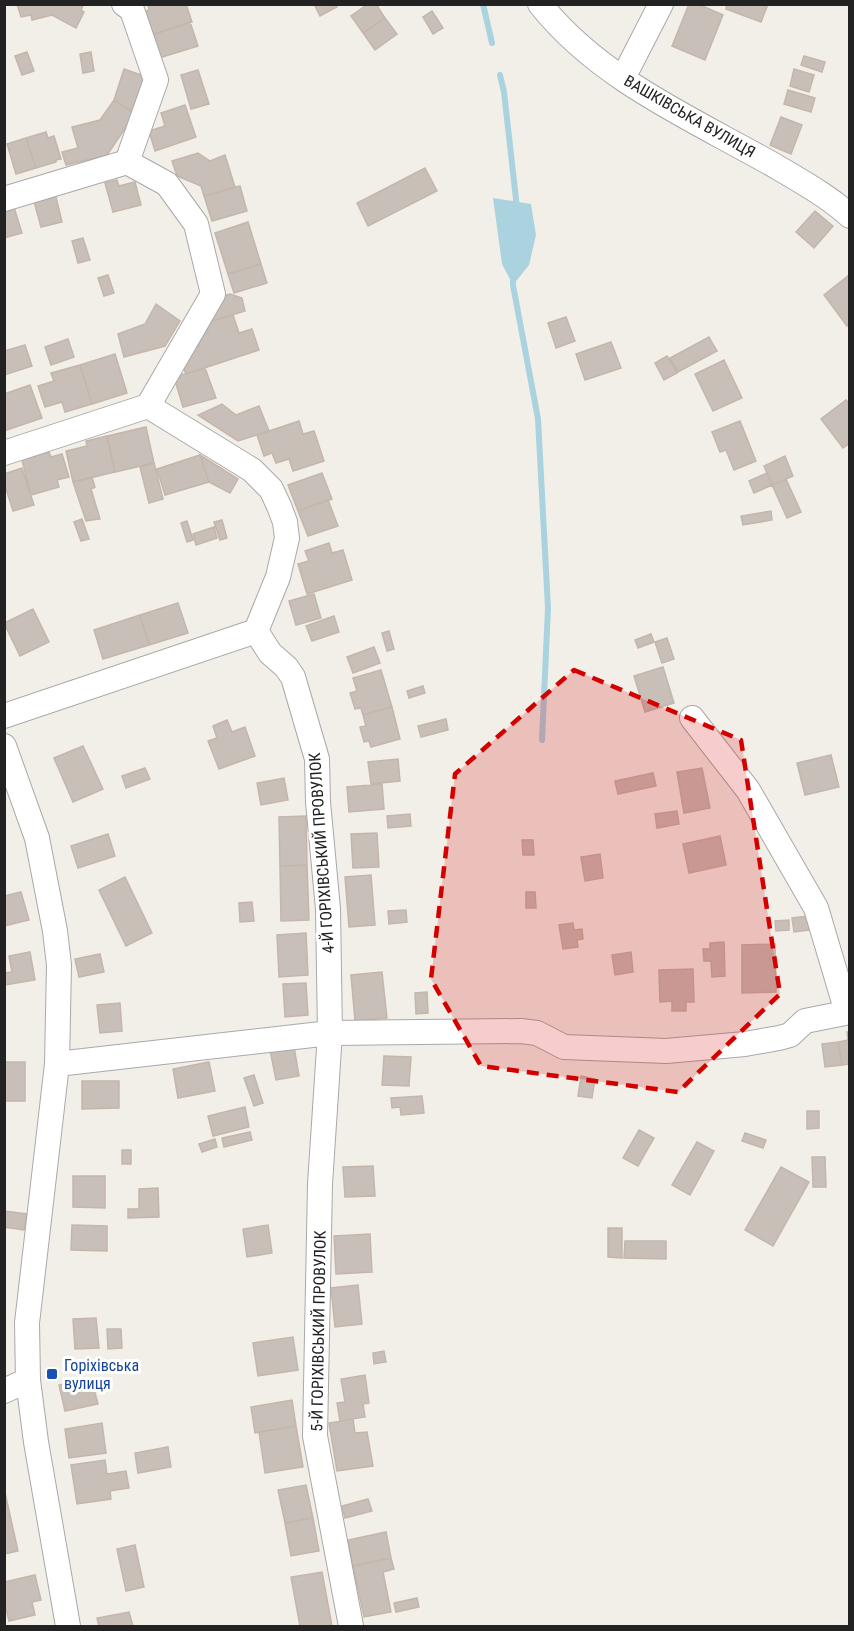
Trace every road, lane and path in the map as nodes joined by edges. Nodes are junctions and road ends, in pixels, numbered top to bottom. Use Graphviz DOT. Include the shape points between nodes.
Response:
graph roads {
  1 [pos="123,4"];
  2 [pos="540,4"];
  3 [pos="662,4"];
  4 [pos="623,78"];
  5 [pos="128,162"];
  6 [pos="4,199"];
  7 [pos="849,216"];
  8 [pos="148,406"];
  9 [pos="4,453"];
  10 [pos="256,631"];
  11 [pos="4,717"];
  12 [pos="692,718"];
  13 [pos="4,746"];
  14 [pos="848,1012"];
  15 [pos="330,1033"];
  16 [pos="57,1064"];
  17 [pos="28,1380"];
  18 [pos="4,1391"];
  19 [pos="68,1626"];
  20 [pos="351,1626"];
  1 -- 5 [label="street" via="132,10 156,80"];
  2 -- 4 [label="street, ВАШКІВСЬКА ВУЛИЦЯ" via="552,20"];
  3 -- 4 [label="street"];
  4 -- 7 [label="street, ВАШКІВСЬКА ВУЛИЦЯ" via="816,190"];
  5 -- 6 [label="street"];
  5 -- 8 [label="street" via="167,184 196,224 213,294"];
  8 -- 9 [label="street"];
  8 -- 10 [label="street" via="252,470 271,489 285,522 287,538 278,577"];
  10 -- 11 [label="street"];
  10 -- 15 [label="street, 4-Й ГОРІХІВСЬКИЙ ПРОВУЛОК" via="293,677 317,759 328,909"];
  12 -- 14 [label="street" via="748,790 816,908"];
  13 -- 16 [label="street" via="37,838 55,931 59,993"];
  14 -- 15 [label="street" via="806,1021 790,1035 779,1038 666,1051 564,1047 537,1033 521,1031"];
  15 -- 16 [label="street"];
  15 -- 20 [label="street, 5-Й ГОРІХІВСЬКИЙ ПРОВУЛОК" via="320,1184 315,1436"];
  16 -- 17 [label="street" via="27,1323"];
  17 -- 18 [label="street"];
  17 -- 19 [label="street"];
}
